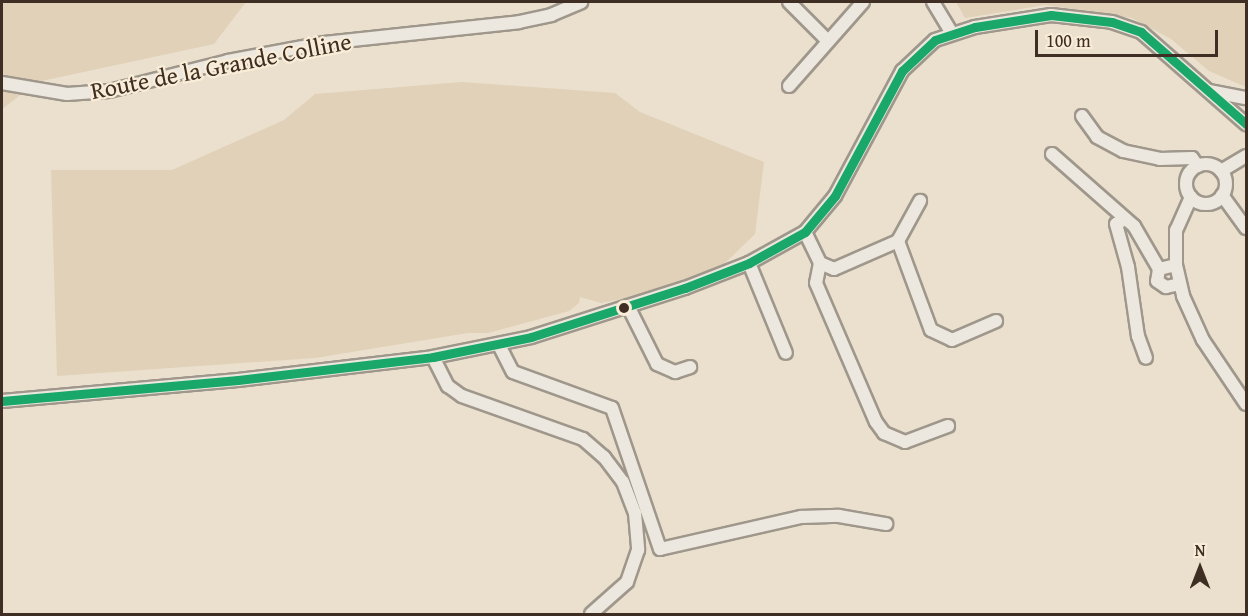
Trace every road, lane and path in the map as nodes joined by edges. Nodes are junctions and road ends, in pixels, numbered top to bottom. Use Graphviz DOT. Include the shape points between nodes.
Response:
graph roads {
  1 [pos="581,2"];
  2 [pos="789,2"];
  3 [pos="862,2"];
  4 [pos="933,2"];
  5 [pos="952,34"];
  6 [pos="828,41"];
  7 [pos="2,83"];
  8 [pos="789,86"];
  9 [pos="1208,90"];
  10 [pos="1246,98"];
  11 [pos="1082,116"];
  12 [pos="1246,124"];
  13 [pos="1052,154"];
  14 [pos="1244,155"];
  15 [pos="1198,166"];
  16 [pos="1221,171"];
  17 [pos="1222,195"];
  18 [pos="1191,197"];
  19 [pos="920,201"];
  20 [pos="1125,219"];
  21 [pos="1246,228"];
  22 [pos="805,232"];
  23 [pos="898,241"];
  24 [pos="749,263"];
  25 [pos="820,263"];
  26 [pos="1176,265"];
  27 [pos="1159,269"];
  28 [pos="1180,284"];
  29 [pos="628,306"];
  30 [pos="996,321"];
  31 [pos="499,345"];
  32 [pos="786,353"];
  33 [pos="433,357"];
  34 [pos="1146,358"];
  35 [pos="690,367"];
  36 [pos="2,401"];
  37 [pos="1246,404"];
  38 [pos="948,426"];
  39 [pos="886,524"];
  40 [pos="591,615"];
  1 -- 7 [label="street, Route de la Grande Colline" via="551,15 519,22 324,43 228,61 109,92 67,94"];
  2 -- 6 [label="street"];
  3 -- 6 [label="street"];
  4 -- 5 [label="street"];
  5 -- 9 [label="street" via="1051,15 1112,22 1140,32"];
  5 -- 22 [label="street" via="919,51 902,71 835,196"];
  6 -- 8 [label="street"];
  9 -- 10 [label="street"];
  9 -- 12 [label="street"];
  11 -- 15 [label="street" via="1097,137 1123,151 1160,159 1192,158"];
  13 -- 20 [label="street"];
  14 -- 16 [label="street"];
  15 -- 16 [label="street" via="1210,165"];
  15 -- 18 [label="street" via="1186,180"];
  16 -- 17 [label="street" via="1226,183"];
  17 -- 18 [label="street" via="1207,204"];
  17 -- 21 [label="street"];
  18 -- 26 [label="street" via="1176,230"];
  19 -- 23 [label="street"];
  20 -- 27 [label="street" via="1134,226"];
  20 -- 34 [label="street" via="1116,224 1128,267 1138,336"];
  22 -- 24 [label="street"];
  22 -- 25 [label="street"];
  23 -- 25 [label="street" via="834,269"];
  23 -- 30 [label="street" via="931,330 952,340"];
  24 -- 29 [label="street"];
  24 -- 32 [label="street"];
  25 -- 38 [label="street" via="816,283 884,433 905,442"];
  26 -- 27 [label="street"];
  26 -- 28 [label="street"];
  27 -- 28 [label="street" via="1160,286"];
  28 -- 37 [label="street" via="1203,340"];
  29 -- 31 [label="street"];
  29 -- 35 [label="street" via="657,364 675,372"];
  31 -- 33 [label="street"];
  31 -- 39 [label="street" via="513,372 612,408 660,549 801,517 838,516"];
  33 -- 36 [label="street" via="249,379"];
  33 -- 40 [label="street" via="448,386 462,396 583,440 604,457 622,482 634,513 638,550 627,582"];
}
